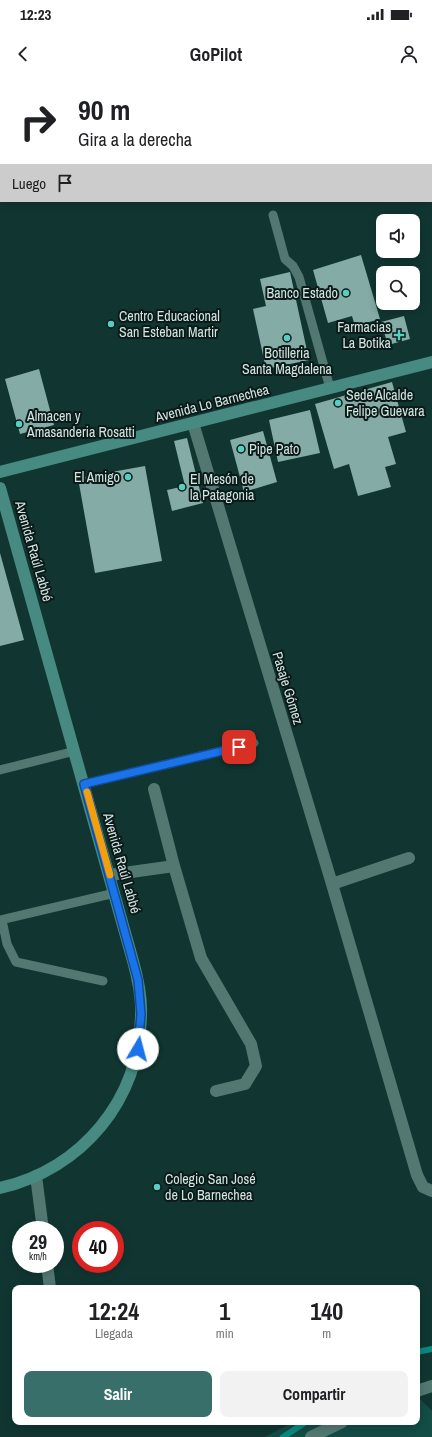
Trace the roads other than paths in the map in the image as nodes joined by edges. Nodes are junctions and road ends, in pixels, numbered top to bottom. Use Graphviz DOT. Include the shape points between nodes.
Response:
graph roads {
  1 [pos="273,215"];
  2 [pos="432,362"];
  3 [pos="330,388"];
  4 [pos="193,423"];
  5 [pos="0,472"];
  6 [pos="0,488"];
  7 [pos="254,743"];
  8 [pos="75,751"];
  9 [pos="0,770"];
  10 [pos="84,784"];
  11 [pos="154,789"];
  12 [pos="409,858"];
  13 [pos="174,866"];
  14 [pos="110,875"];
  15 [pos="332,884"];
  16 [pos="115,893"];
  17 [pos="1,920"];
  18 [pos="103,981"];
  19 [pos="216,1091"];
  20 [pos="36,1176"];
  21 [pos="0,1188"];
  22 [pos="432,1191"];
  23 [pos="42,1221"];
  24 [pos="49,1273"];
  25 [pos="50,1285"];
  26 [pos="432,1386"];
  27 [pos="420,1390"];
  28 [pos="336,1425"];
  29 [pos="312,1437"];
  1 -- 3 [label="lane" via="285,258 299,277"];
  2 -- 3 [label="street, Avenida Lo Barnechea"];
  3 -- 4 [label="street, Avenida Lo Barnechea"];
  4 -- 5 [label="street, Avenida Lo Barnechea"];
  4 -- 15 [label="street, Pasaje Gómez"];
  6 -- 8 [label="street, Avenida Raúl Labbé"];
  7 -- 10 [label="lane"];
  8 -- 9 [label="lane"];
  8 -- 10 [label="street, Avenida Raúl Labbé"];
  10 -- 14 [label="street, Avenida Raúl Labbé"];
  11 -- 13 [label="street"];
  12 -- 15 [label="street"];
  13 -- 14 [label="street"];
  13 -- 19 [label="street" via="201,958 251,1044 256,1066 246,1084"];
  14 -- 16 [label="street, Avenida Raúl Labbé"];
  15 -- 22 [label="street, Pasaje Gómez" via="417,1175 423,1187"];
  16 -- 17 [label="lane"];
  16 -- 20 [label="street, Avenida Raúl Labbé" via="134,961 140,994 140,1032 133,1068 120,1098 94,1134 72,1155"];
  17 -- 18 [label="lane" via="7,944 16,962"];
  20 -- 21 [label="street, Avenida Raúl Labbé"];
  20 -- 23 [label="street"];
  24 -- 25 [label="street"];
  26 -- 27 [label="street"];
  28 -- 29 [label="street"];
}
